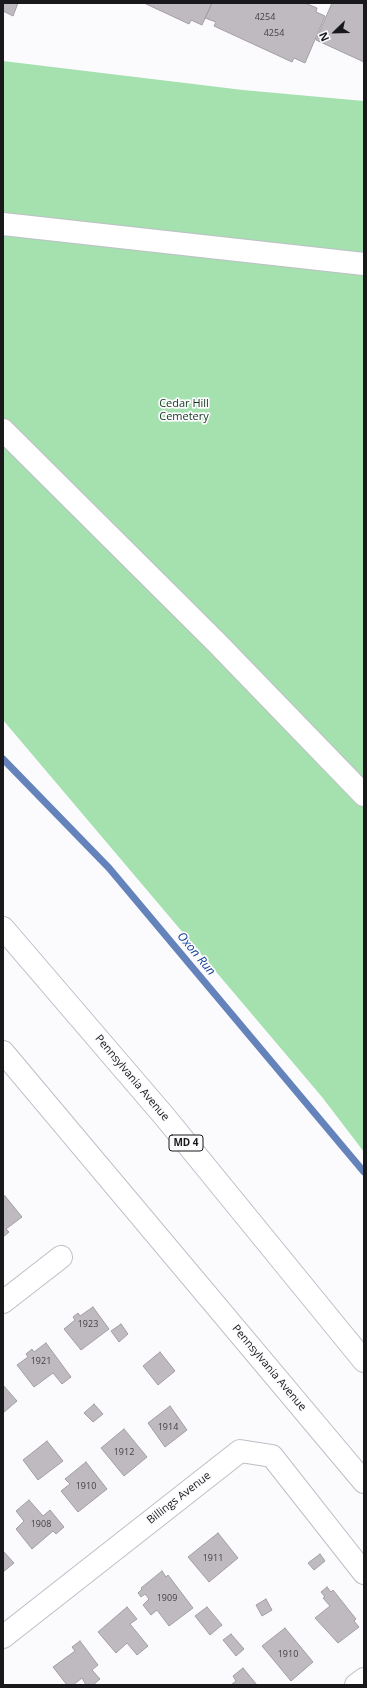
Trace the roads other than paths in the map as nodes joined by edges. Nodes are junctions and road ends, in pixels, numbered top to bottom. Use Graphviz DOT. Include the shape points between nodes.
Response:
graph roads {
  1 [pos="3,224"];
  2 [pos="364,264"];
  3 [pos="3,430"];
  4 [pos="364,795"];
  5 [pos="3,928"];
  6 [pos="3,1052"];
  7 [pos="61,1257"];
  8 [pos="3,1302"];
  9 [pos="364,1361"];
  10 [pos="364,1482"];
  11 [pos="364,1573"];
  12 [pos="3,1638"];
  13 [pos="364,1679"];
  14 [pos="356,1685"];
  1 -- 2 [label="main road"];
  3 -- 4 [label="main road" via="217,643"];
  5 -- 9 [label="main road, Pennsylvania Avenue / MD 4" via="165,1117"];
  6 -- 10 [label="main road, Pennsylvania Avenue"];
  7 -- 8 [label="main road"];
  11 -- 12 [label="main road, Billings Avenue" via="272,1456 240,1450"];
  13 -- 14 [label="main road"];
}
